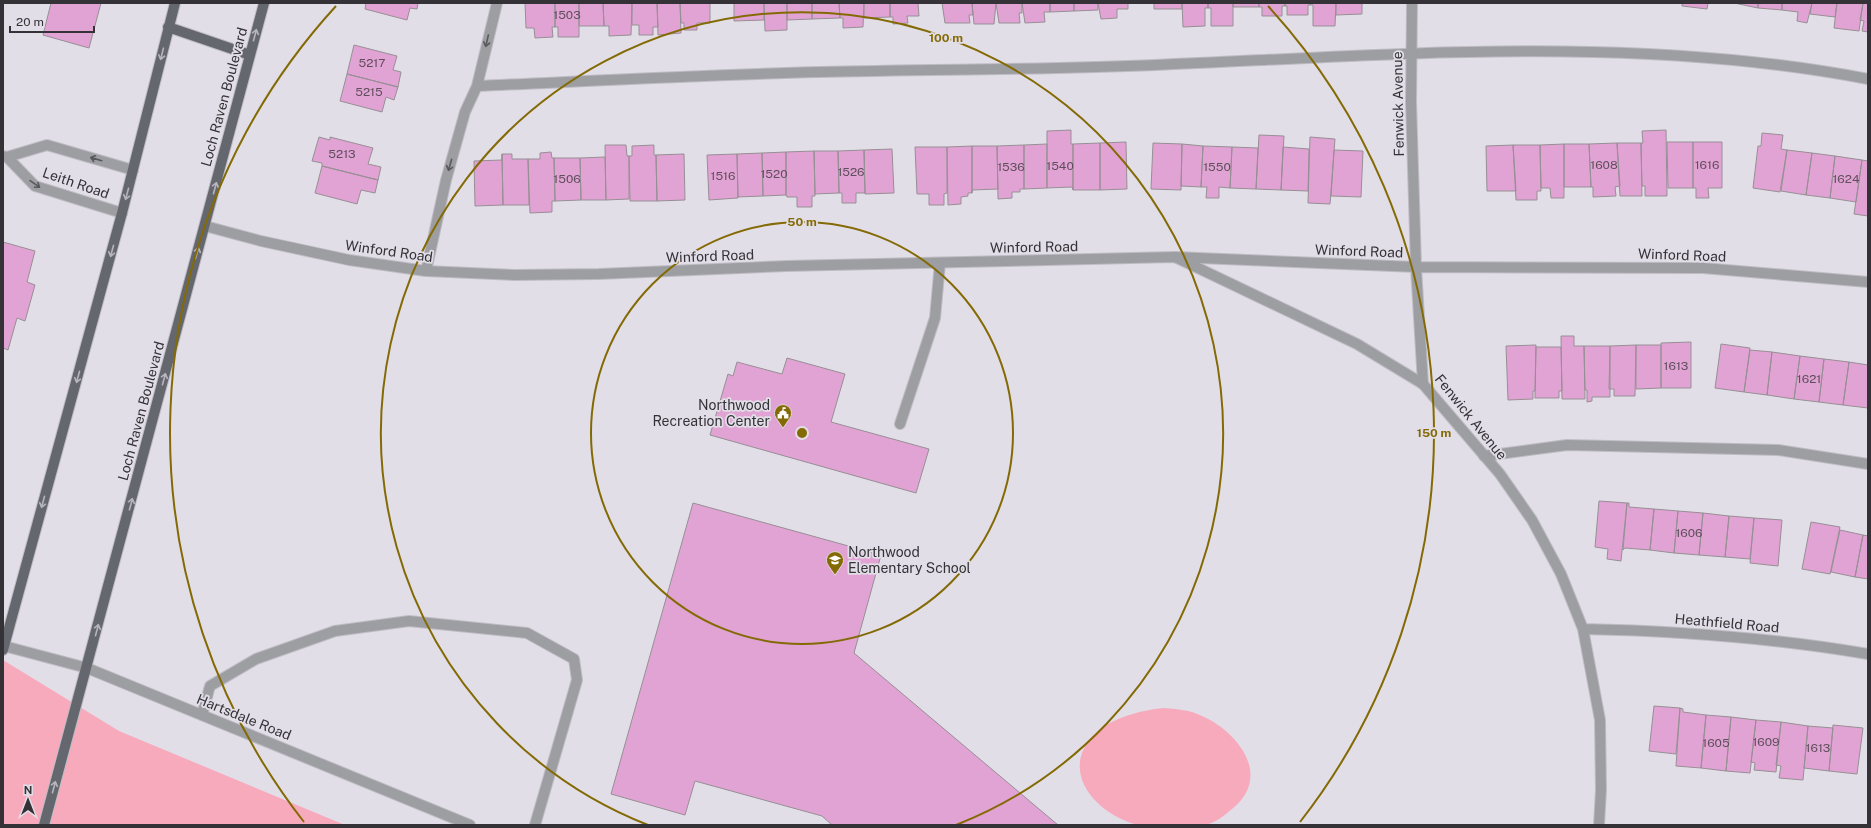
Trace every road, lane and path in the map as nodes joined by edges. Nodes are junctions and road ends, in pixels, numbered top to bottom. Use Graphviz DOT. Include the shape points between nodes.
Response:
graph roads {
  1 [pos="175,3"];
  2 [pos="264,3"];
  3 [pos="497,3"];
  4 [pos="1412,3"];
  5 [pos="168,27"];
  6 [pos="250,55"];
  7 [pos="1411,55"];
  8 [pos="1868,79"];
  9 [pos="477,86"];
  10 [pos="5,156"];
  11 [pos="133,170"];
  12 [pos="122,213"];
  13 [pos="205,226"];
  14 [pos="1175,257"];
  15 [pos="940,263"];
  16 [pos="1416,267"];
  17 [pos="426,271"];
  18 [pos="1868,282"];
  19 [pos="1423,384"];
  20 [pos="900,424"];
  21 [pos="1484,456"];
  22 [pos="1868,464"];
  23 [pos="1583,629"];
  24 [pos="4,648"];
  25 [pos="1868,654"];
  26 [pos="88,668"];
  27 [pos="202,714"];
  28 [pos="44,825"];
  29 [pos="470,825"];
  30 [pos="535,825"];
  31 [pos="1599,825"];
  1 -- 5 [label="main road"];
  6 -- 2 [label="main road, Loch Raven Boulevard, one-way"];
  3 -- 9 [label="street, one-way"];
  4 -- 7 [label="street, Fenwick Avenue"];
  5 -- 6 [label="main road"];
  5 -- 11 [label="main road, one-way"];
  13 -- 6 [label="main road, Loch Raven Boulevard, one-way"];
  7 -- 8 [label="street" via="1518,50 1668,54 1819,69"];
  7 -- 9 [label="street" via="1151,65 816,72"];
  7 -- 16 [label="street, Fenwick Avenue"];
  9 -- 17 [label="street, one-way" via="465,112 446,180"];
  11 -- 10 [label="street, Leith Road, one-way" via="47,145"];
  10 -- 12 [label="street, Leith Road, one-way" via="35,186"];
  11 -- 12 [label="main road, one-way"];
  12 -- 24 [label="main road, one-way"];
  13 -- 17 [label="street, Winford Road" via="328,256"];
  26 -- 13 [label="main road, Loch Raven Boulevard, one-way"];
  14 -- 15 [label="street, Winford Road"];
  14 -- 16 [label="street, Winford Road"];
  14 -- 19 [label="street" via="1357,344"];
  15 -- 17 [label="street, Winford Road" via="599,274 515,275"];
  15 -- 20 [label="street" via="935,318"];
  16 -- 18 [label="street, Winford Road" via="1703,268"];
  16 -- 19 [label="street, Fenwick Avenue"];
  19 -- 21 [label="street, Fenwick Avenue"];
  21 -- 22 [label="street" via="1567,445 1607,445 1778,450"];
  21 -- 23 [label="street, Fenwick Avenue" via="1532,520 1561,574"];
  23 -- 25 [label="street, Heathfield Road" via="1713,635 1808,644"];
  23 -- 31 [label="street, Fenwick Avenue" via="1600,720"];
  24 -- 26 [label="street, Hartsdale Road"];
  26 -- 27 [label="street, Hartsdale Road"];
  28 -- 26 [label="main road, Loch Raven Boulevard, one-way"];
  27 -- 29 [label="street, Hartsdale Road"];
  27 -- 30 [label="street" via="210,686 256,659 335,631 409,621 527,633 574,659 577,680"];
}
